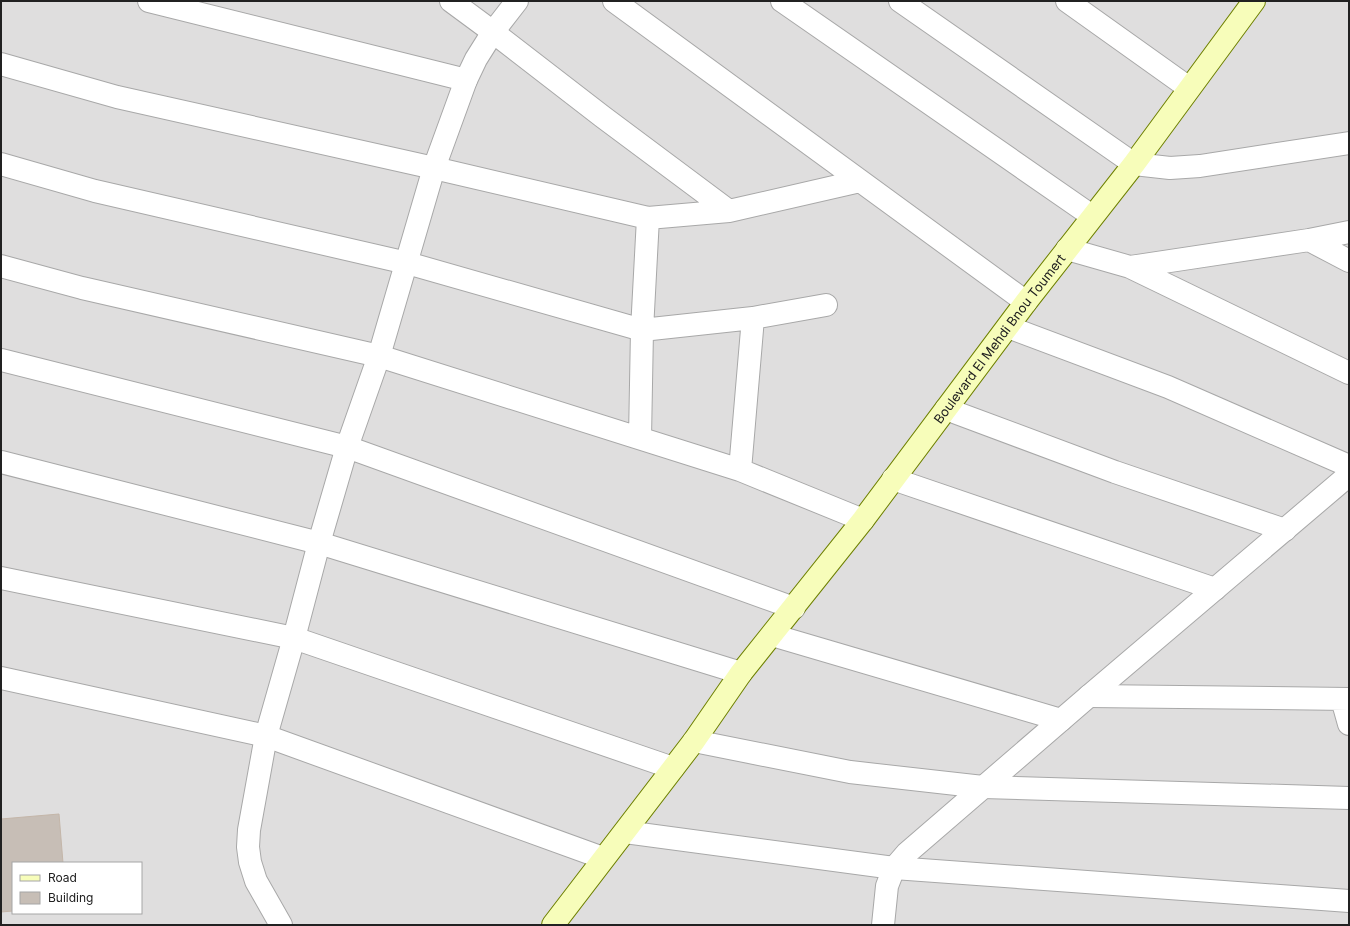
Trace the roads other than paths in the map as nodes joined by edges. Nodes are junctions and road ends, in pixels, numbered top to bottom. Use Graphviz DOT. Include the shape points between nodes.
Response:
graph roads {
  1 [pos="149,1"];
  2 [pos="451,1"];
  3 [pos="517,1"];
  4 [pos="614,1"];
  5 [pos="782,1"];
  6 [pos="900,1"];
  7 [pos="1068,1"];
  8 [pos="1254,1"];
  9 [pos="493,32"];
  10 [pos="1,64"];
  11 [pos="466,80"];
  12 [pos="1189,88"];
  13 [pos="1349,143"];
  14 [pos="1,164"];
  15 [pos="1134,164"];
  16 [pos="434,168"];
  17 [pos="860,181"];
  18 [pos="729,211"];
  19 [pos="1092,216"];
  20 [pos="648,218"];
  21 [pos="1349,232"];
  22 [pos="1310,240"];
  23 [pos="1067,249"];
  24 [pos="1349,261"];
  25 [pos="407,263"];
  26 [pos="1,266"];
  27 [pos="1130,267"];
  28 [pos="1026,302"];
  29 [pos="826,305"];
  30 [pos="753,318"];
  31 [pos="1008,327"];
  32 [pos="642,330"];
  33 [pos="379,356"];
  34 [pos="1,360"];
  35 [pos="1349,374"];
  36 [pos="946,409"];
  37 [pos="640,438"];
  38 [pos="347,448"];
  39 [pos="1,462"];
  40 [pos="1349,466"];
  41 [pos="740,470"];
  42 [pos="1349,475"];
  43 [pos="893,479"];
  44 [pos="863,520"];
  45 [pos="1285,530"];
  46 [pos="319,543"];
  47 [pos="1,578"];
  48 [pos="1215,589"];
  49 [pos="794,608"];
  50 [pos="772,634"];
  51 [pos="294,638"];
  52 [pos="741,673"];
  53 [pos="1,678"];
  54 [pos="1089,696"];
  55 [pos="1346,699"];
  56 [pos="1061,720"];
  57 [pos="1349,724"];
  58 [pos="266,736"];
  59 [pos="694,741"];
  60 [pos="673,768"];
  61 [pos="983,787"];
  62 [pos="1349,798"];
  63 [pos="625,832"];
  64 [pos="603,858"];
  65 [pos="894,868"];
  66 [pos="1349,901"];
  67 [pos="281,925"];
  68 [pos="553,925"];
  69 [pos="883,925"];
  1 -- 11 [label="street"];
  2 -- 9 [label="street"];
  3 -- 9 [label="street"];
  4 -- 17 [label="street"];
  5 -- 19 [label="street"];
  6 -- 15 [label="street"];
  7 -- 12 [label="street"];
  8 -- 12 [label="main road, Boulevard El Mehdi Bnou Toumert"];
  9 -- 11 [label="street"];
  9 -- 18 [label="street"];
  10 -- 16 [label="street" via="117,97"];
  11 -- 16 [label="street"];
  12 -- 15 [label="main road, Boulevard El Mehdi Bnou Toumert"];
  13 -- 15 [label="street" via="1200,166 1170,168"];
  14 -- 25 [label="street" via="95,191"];
  15 -- 19 [label="main road, Boulevard El Mehdi Bnou Toumert"];
  16 -- 20 [label="street"];
  16 -- 25 [label="street"];
  17 -- 18 [label="street"];
  17 -- 28 [label="street"];
  18 -- 20 [label="street"];
  19 -- 23 [label="main road, Boulevard El Mehdi Bnou Toumert"];
  20 -- 32 [label="street"];
  21 -- 22 [label="street"];
  22 -- 24 [label="street"];
  22 -- 27 [label="street"];
  23 -- 27 [label="street"];
  23 -- 28 [label="main road, Boulevard El Mehdi Bnou Toumert"];
  25 -- 32 [label="street"];
  25 -- 33 [label="street"];
  26 -- 33 [label="street" via="82,288"];
  27 -- 35 [label="street"];
  28 -- 31 [label="main road, Boulevard El Mehdi Bnou Toumert"];
  29 -- 30 [label="street"];
  30 -- 32 [label="street"];
  30 -- 41 [label="street"];
  31 -- 36 [label="main road, Boulevard El Mehdi Bnou Toumert"];
  31 -- 40 [label="street" via="1168,387"];
  32 -- 37 [label="street"];
  33 -- 37 [label="street"];
  33 -- 38 [label="street"];
  34 -- 38 [label="street"];
  36 -- 43 [label="main road, Boulevard El Mehdi Bnou Toumert"];
  36 -- 45 [label="street" via="1114,472"];
  37 -- 41 [label="street"];
  38 -- 46 [label="street"];
  38 -- 49 [label="street"];
  39 -- 46 [label="street"];
  41 -- 44 [label="street"];
  42 -- 45 [label="street"];
  43 -- 44 [label="main road, Boulevard El Mehdi Bnou Toumert"];
  43 -- 48 [label="street"];
  44 -- 49 [label="main road, Boulevard El Mehdi Bnou Toumert"];
  45 -- 48 [label="street"];
  46 -- 51 [label="street"];
  46 -- 52 [label="street"];
  47 -- 51 [label="street"];
  48 -- 54 [label="street"];
  49 -- 50 [label="main road, Boulevard El Mehdi Bnou Toumert"];
  50 -- 52 [label="main road, Boulevard El Mehdi Bnou Toumert"];
  50 -- 56 [label="street"];
  51 -- 58 [label="street"];
  51 -- 60 [label="street"];
  52 -- 59 [label="main road, Boulevard El Mehdi Bnou Toumert"];
  53 -- 58 [label="street"];
  54 -- 55 [label="street"];
  54 -- 56 [label="street"];
  55 -- 57 [label="street"];
  56 -- 61 [label="street"];
  58 -- 64 [label="street"];
  58 -- 67 [label="street" via="248,847 256,881"];
  59 -- 60 [label="main road, Boulevard El Mehdi Bnou Toumert"];
  59 -- 61 [label="street" via="850,772"];
  60 -- 63 [label="main road, Boulevard El Mehdi Bnou Toumert"];
  61 -- 62 [label="street"];
  61 -- 65 [label="street" via="907,853"];
  63 -- 64 [label="main road, Boulevard El Mehdi Bnou Toumert"];
  63 -- 65 [label="street"];
  64 -- 68 [label="main road, Boulevard El Mehdi Bnou Toumert"];
  65 -- 66 [label="street"];
  65 -- 69 [label="street" via="887,886"];
}
